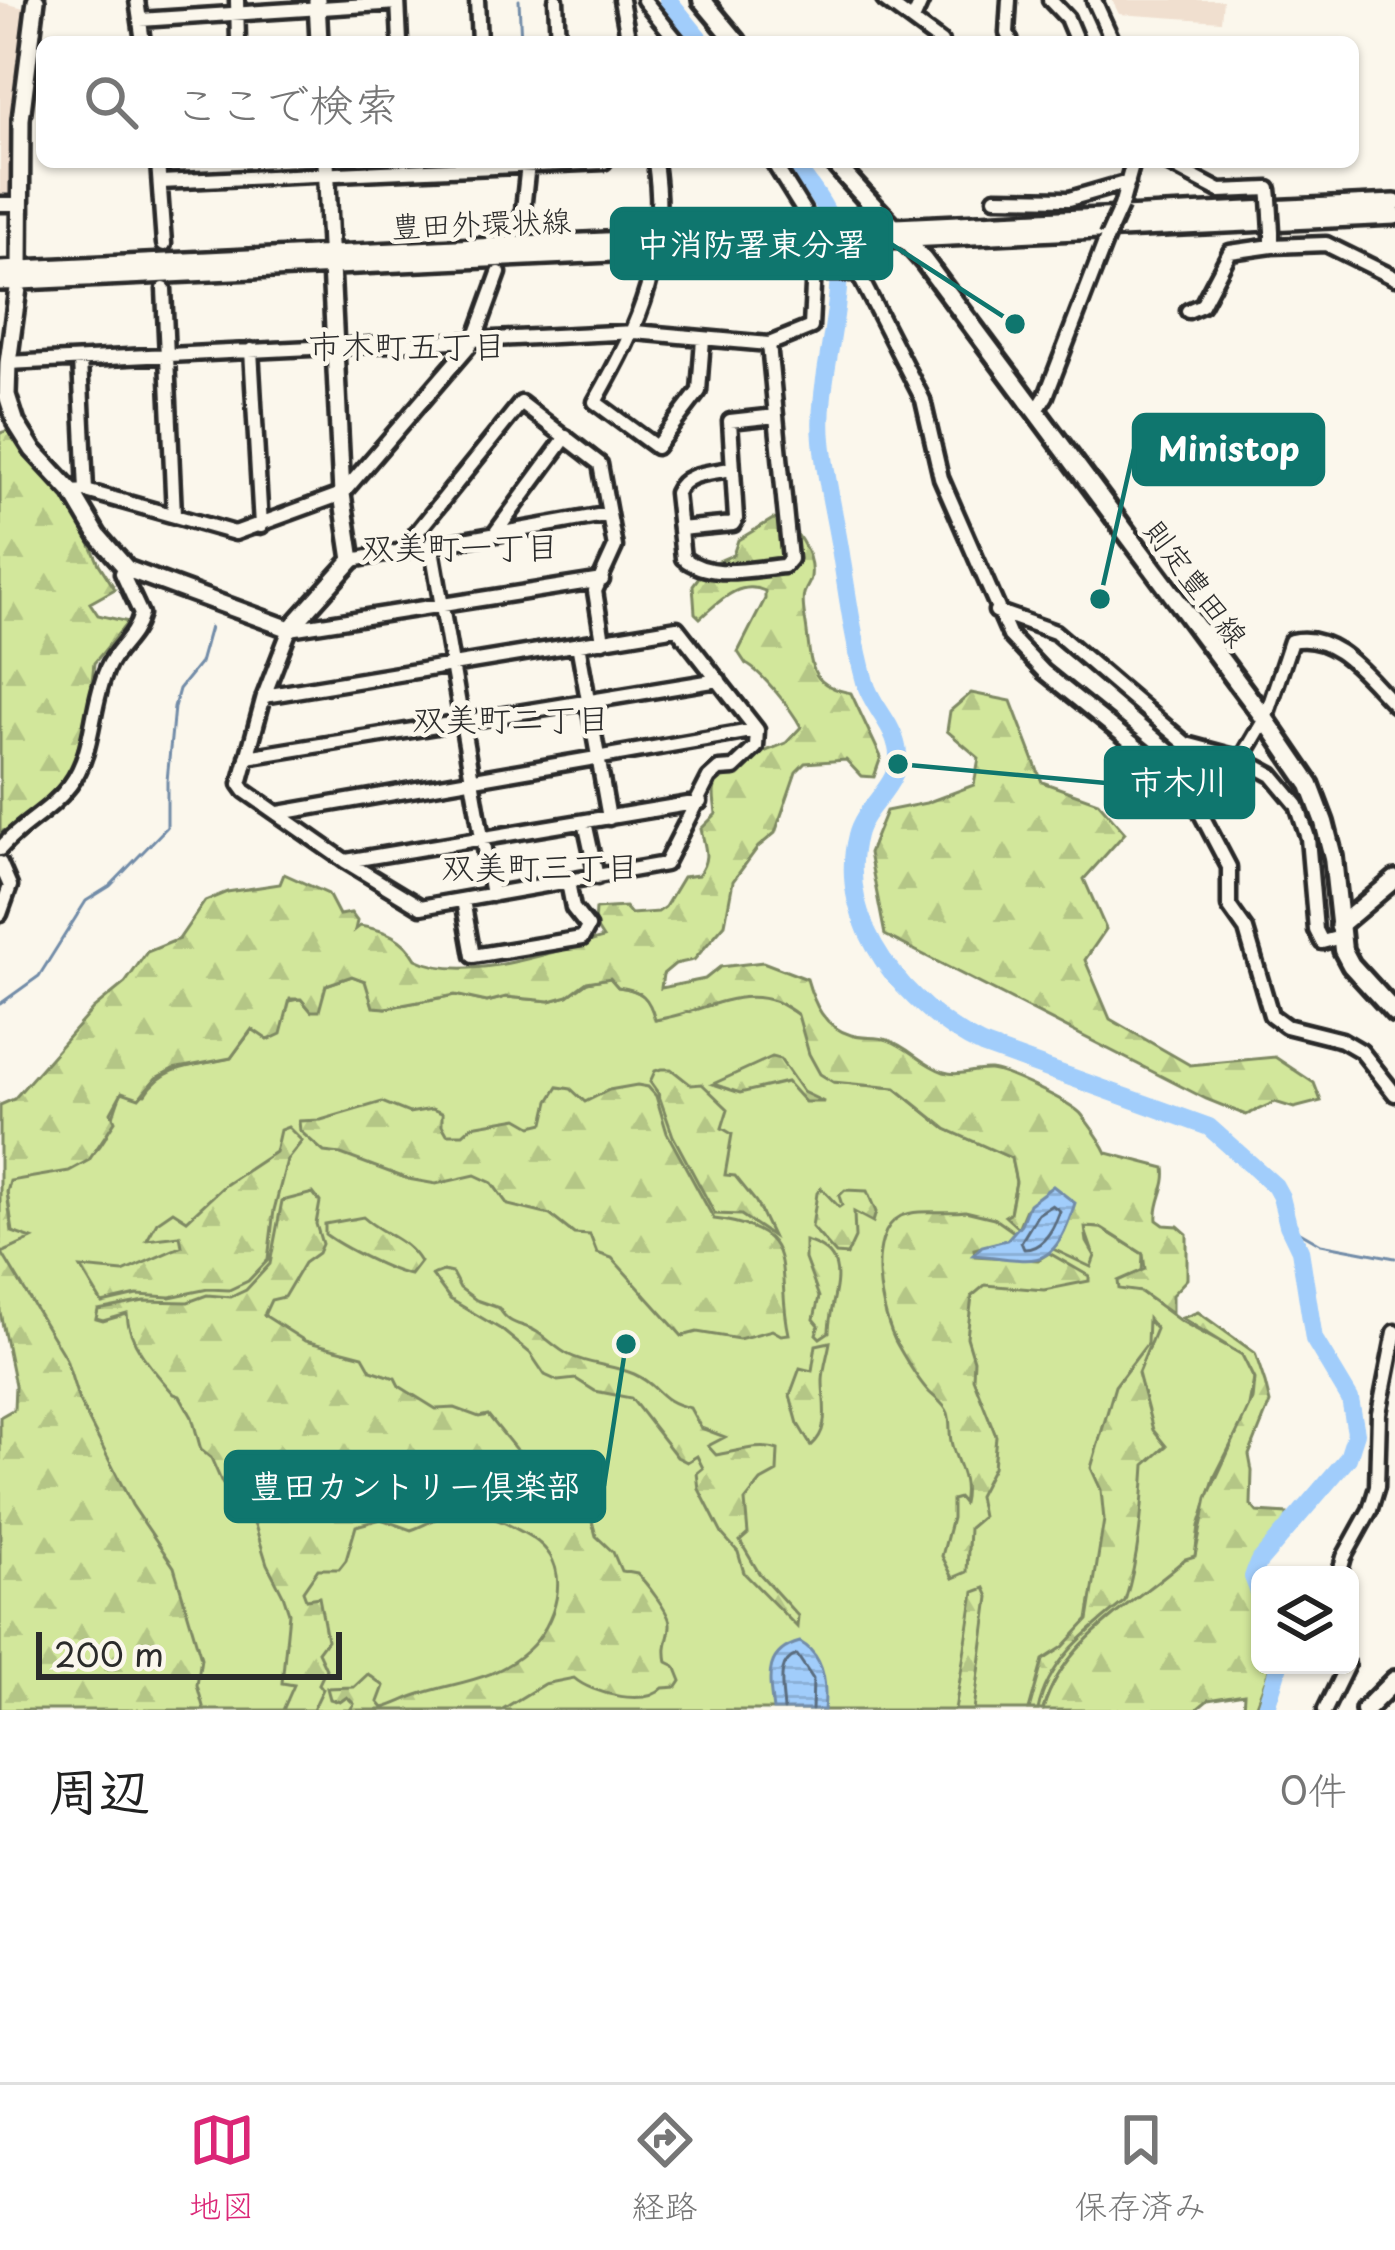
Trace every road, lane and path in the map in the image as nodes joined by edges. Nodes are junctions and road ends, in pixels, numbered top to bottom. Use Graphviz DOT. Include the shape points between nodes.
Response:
graph roads {
  1 [pos="36,0"];
  2 [pos="137,0"];
  3 [pos="237,0"];
  4 [pos="477,0"];
  5 [pos="556,0"];
  6 [pos="621,0"];
  7 [pos="644,0"];
  8 [pos="702,0"];
  9 [pos="884,0"];
  10 [pos="922,0"];
  11 [pos="1010,0"];
  12 [pos="1050,0"];
  13 [pos="1094,0"];
  14 [pos="398,1"];
  15 [pos="317,5"];
  16 [pos="237,15"];
  17 [pos="140,20"];
  18 [pos="913,20"];
  19 [pos="141,36"];
  20 [pos="238,36"];
  21 [pos="319,36"];
  22 [pos="400,36"];
  23 [pos="479,36"];
  24 [pos="558,36"];
  25 [pos="627,36"];
  26 [pos="673,36"];
  27 [pos="732,36"];
  28 [pos="933,36"];
  29 [pos="1008,36"];
  30 [pos="1074,36"];
  31 [pos="1110,36"];
  32 [pos="35,59"];
  33 [pos="159,168"];
  34 [pos="244,168"];
  35 [pos="366,168"];
  36 [pos="528,168"];
  37 [pos="655,168"];
  38 [pos="777,168"];
  39 [pos="839,168"];
  40 [pos="1132,168"];
  41 [pos="1176,168"];
  42 [pos="327,169"];
  43 [pos="245,180"];
  44 [pos="160,182"];
  45 [pos="1128,182"];
  46 [pos="995,198"];
  47 [pos="21,203"];
  48 [pos="1395,203"];
  49 [pos="0,204"];
  50 [pos="1395,216"];
  51 [pos="514,234"];
  52 [pos="901,234"];
  53 [pos="817,238"];
  54 [pos="1272,239"];
  55 [pos="164,244"];
  56 [pos="657,245"];
  57 [pos="331,261"];
  58 [pos="0,270"];
  59 [pos="820,272"];
  60 [pos="500,273"];
  61 [pos="19,275"];
  62 [pos="1395,278"];
  63 [pos="0,282"];
  64 [pos="164,289"];
  65 [pos="1188,311"];
  66 [pos="634,332"];
  67 [pos="475,339"];
  68 [pos="703,339"];
  69 [pos="769,344"];
  70 [pos="335,345"];
  71 [pos="251,350"];
  72 [pos="168,356"];
  73 [pos="80,359"];
  74 [pos="8,362"];
  75 [pos="1036,412"];
  76 [pos="776,416"];
  77 [pos="8,427"];
  78 [pos="566,437"];
  79 [pos="731,469"];
  80 [pos="79,491"];
  81 [pos="342,494"];
  82 [pos="609,514"];
  83 [pos="174,515"];
  84 [pos="261,526"];
  85 [pos="680,529"];
  86 [pos="496,532"];
  87 [pos="431,543"];
  88 [pos="411,547"];
  89 [pos="352,560"];
  90 [pos="127,568"];
  91 [pos="602,580"];
  92 [pos="442,607"];
  93 [pos="996,611"];
  94 [pos="290,628"];
  95 [pos="603,640"];
  96 [pos="578,644"];
  97 [pos="451,666"];
  98 [pos="719,680"];
  99 [pos="264,696"];
  100 [pos="589,702"];
  101 [pos="1395,705"];
  102 [pos="1265,718"];
  103 [pos="461,724"];
  104 [pos="757,730"];
  105 [pos="247,758"];
  106 [pos="598,759"];
  107 [pos="1242,759"];
  108 [pos="472,782"];
  109 [pos="700,802"];
  110 [pos="1199,810"];
  111 [pos="279,814"];
  112 [pos="608,818"];
  113 [pos="585,822"];
  114 [pos="482,839"];
  115 [pos="0,849"];
  116 [pos="345,861"];
  117 [pos="0,863"];
  118 [pos="596,877"];
  119 [pos="1395,879"];
  120 [pos="568,882"];
  121 [pos="492,895"];
  122 [pos="463,900"];
  123 [pos="0,914"];
  124 [pos="1340,931"];
  125 [pos="1395,1013"];
  126 [pos="1395,1094"];
  127 [pos="1395,1332"];
  128 [pos="1342,1566"];
  129 [pos="1343,1674"];
  130 [pos="1394,1683"];
  131 [pos="1325,1710"];
  132 [pos="1364,1710"];
  1 -- 32 [label="street"];
  2 -- 17 [label="street"];
  3 -- 16 [label="street"];
  4 -- 23 [label="street"];
  5 -- 24 [label="street"];
  6 -- 25 [label="street"];
  7 -- 26 [label="street"];
  8 -- 27 [label="main road"];
  9 -- 18 [label="street"];
  10 -- 18 [label="street"];
  11 -- 29 [label="street"];
  12 -- 30 [label="street"];
  13 -- 31 [label="street"];
  14 -- 15 [label="street"];
  14 -- 22 [label="street"];
  15 -- 16 [label="street"];
  15 -- 21 [label="street"];
  16 -- 17 [label="street"];
  16 -- 20 [label="street"];
  17 -- 19 [label="street"];
  18 -- 28 [label="street"];
  32 -- 47 [label="street" via="21,118"];
  33 -- 44 [label="street"];
  34 -- 43 [label="street"];
  35 -- 42 [label="street"];
  36 -- 51 [label="street"];
  37 -- 56 [label="street"];
  38 -- 53 [label="street"];
  39 -- 52 [label="main road, 則定豊田線"];
  40 -- 45 [label="street"];
  41 -- 54 [label="street, bridge" via="1220,191 1269,189"];
  42 -- 43 [label="street"];
  42 -- 57 [label="street"];
  43 -- 44 [label="street"];
  44 -- 55 [label="street"];
  45 -- 46 [label="street" via="1069,199"];
  45 -- 75 [label="street, bridge"];
  47 -- 49 [label="street"];
  47 -- 61 [label="street"];
  48 -- 52 [label="street, 豊田外環状線"];
  50 -- 52 [label="street, 豊田外環状線"];
  52 -- 53 [label="street, 豊田外環状線"];
  52 -- 75 [label="main road, 則定豊田線"];
  53 -- 56 [label="street, 豊田外環状線"];
  53 -- 59 [label="street"];
  54 -- 62 [label="street" via="1326,244"];
  54 -- 65 [label="street" via="1230,252 1202,305"];
  56 -- 57 [label="street, 豊田外環状線"];
  56 -- 66 [label="street"];
  57 -- 61 [label="street, 豊田外環状線"];
  57 -- 70 [label="street"];
  58 -- 61 [label="street, 豊田外環状線"];
  59 -- 69 [label="street" via="812,327"];
  59 -- 93 [label="street" via="858,272 923,400 941,478"];
  60 -- 67 [label="street"];
  61 -- 63 [label="street, 豊田外環状線"];
  61 -- 74 [label="street"];
  64 -- 72 [label="street"];
  66 -- 67 [label="street"];
  66 -- 68 [label="street"];
  66 -- 68 [label="street" via="595,403 656,447 699,391"];
  67 -- 70 [label="street"];
  67 -- 81 [label="street"];
  68 -- 69 [label="street"];
  69 -- 76 [label="street"];
  70 -- 71 [label="street"];
  70 -- 81 [label="street"];
  71 -- 72 [label="street"];
  71 -- 84 [label="street"];
  72 -- 73 [label="street"];
  72 -- 83 [label="street"];
  73 -- 74 [label="street"];
  73 -- 80 [label="street"];
  74 -- 77 [label="street"];
  75 -- 102 [label="main road, 則定豊田線"];
  76 -- 79 [label="street" via="730,421"];
  76 -- 85 [label="street" via="790,559 715,572 683,558"];
  77 -- 80 [label="street"];
  78 -- 82 [label="street" via="600,464"];
  78 -- 86 [label="street"];
  78 -- 88 [label="street" via="520,403"];
  79 -- 85 [label="street" via="679,485"];
  79 -- 85 [label="street" via="733,524"];
  80 -- 83 [label="street"];
  80 -- 90 [label="street" via="98,536"];
  81 -- 84 [label="street"];
  81 -- 89 [label="street"];
  82 -- 86 [label="street"];
  82 -- 91 [label="street" via="616,547"];
  83 -- 84 [label="street" via="236,533"];
  86 -- 87 [label="street"];
  87 -- 88 [label="street"];
  87 -- 92 [label="street"];
  88 -- 89 [label="street"];
  89 -- 94 [label="street"];
  90 -- 94 [label="street"];
  90 -- 115 [label="street" via="122,573 142,614 135,635 109,662 86,757 58,801"];
  91 -- 92 [label="street"];
  91 -- 95 [label="street" via="595,591"];
  92 -- 94 [label="street"];
  92 -- 97 [label="street"];
  93 -- 107 [label="street" via="1054,632 1186,745"];
  93 -- 110 [label="street" via="1044,672 1146,754"];
  94 -- 99 [label="street"];
  95 -- 96 [label="street"];
  95 -- 98 [label="street" via="677,628"];
  96 -- 97 [label="street"];
  96 -- 100 [label="street"];
  97 -- 99 [label="street"];
  97 -- 103 [label="street"];
  98 -- 100 [label="street"];
  98 -- 104 [label="street"];
  99 -- 105 [label="street"];
  100 -- 103 [label="street"];
  100 -- 106 [label="street"];
  101 -- 102 [label="street" via="1338,648 1301,639 1286,649"];
  102 -- 107 [label="street"];
  102 -- 124 [label="main road, 則定豊田線" via="1310,785 1324,822"];
  103 -- 105 [label="street"];
  103 -- 108 [label="street"];
  104 -- 106 [label="street"];
  104 -- 109 [label="street" via="756,746 709,778"];
  105 -- 111 [label="street" via="240,784"];
  106 -- 108 [label="street"];
  106 -- 112 [label="street"];
  107 -- 110 [label="street" via="1221,794"];
  107 -- 124 [label="street" via="1272,775 1297,805 1316,930 1322,942"];
  108 -- 111 [label="street"];
  108 -- 114 [label="street"];
  109 -- 112 [label="street"];
  109 -- 118 [label="street" via="665,864"];
  110 -- 126 [label="street" via="1229,867 1229,906 1246,930 1271,1015 1361,1051"];
  111 -- 116 [label="street"];
  112 -- 113 [label="street"];
  113 -- 114 [label="street"];
  113 -- 118 [label="street"];
  114 -- 116 [label="street"];
  114 -- 121 [label="street"];
  116 -- 122 [label="street" via="421,907"];
  117 -- 123 [label="street" via="10,886"];
  118 -- 120 [label="street"];
  119 -- 124 [label="street"];
  120 -- 121 [label="street"];
  120 -- 122 [label="street" via="573,908 589,926 582,938 473,956"];
  121 -- 122 [label="street"];
  124 -- 125 [label="main road, 則定豊田線" via="1351,965"];
  127 -- 128 [label="street" via="1379,1414 1377,1487"];
  129 -- 131 [label="street"];
  130 -- 132 [label="main road"];
}
